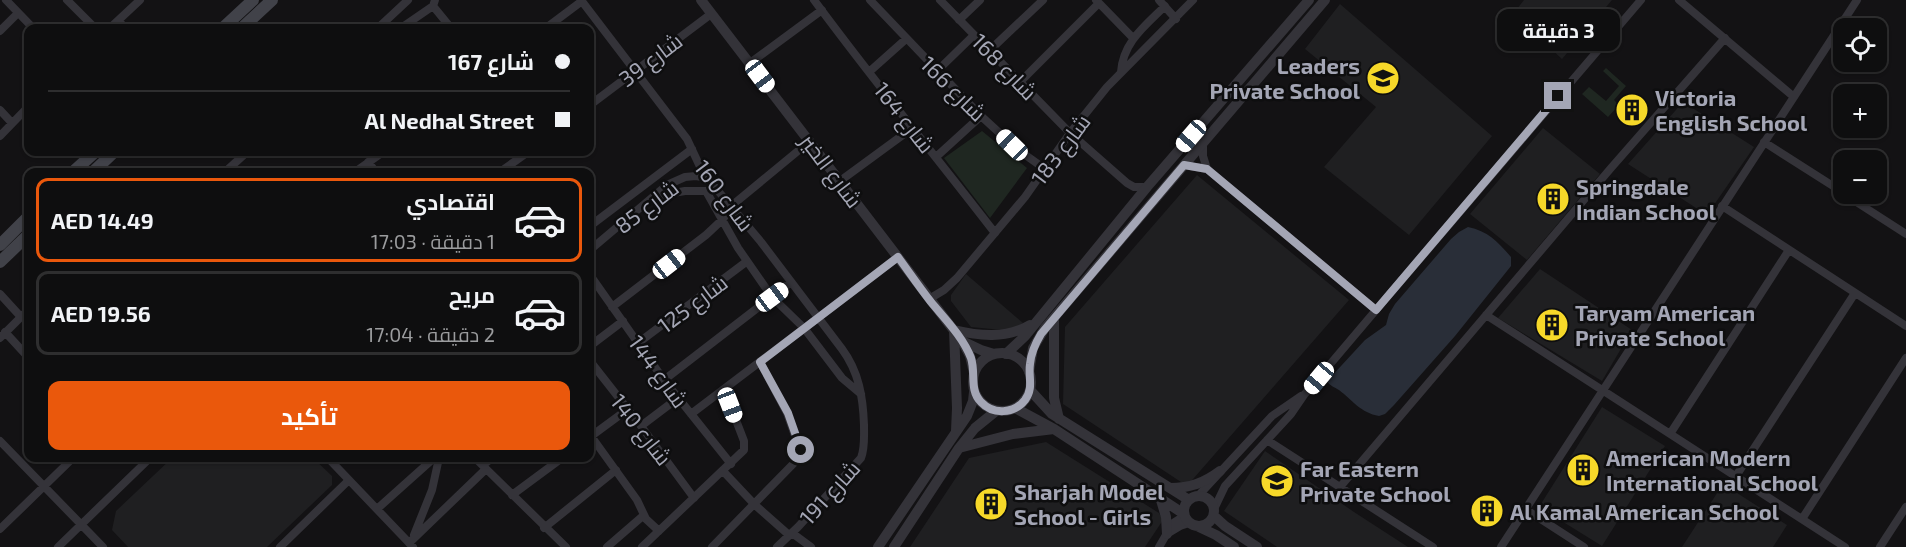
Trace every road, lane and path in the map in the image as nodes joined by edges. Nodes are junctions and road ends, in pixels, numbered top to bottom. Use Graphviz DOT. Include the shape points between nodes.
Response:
graph roads {
  1 [pos="6,0"];
  2 [pos="67,0"];
  3 [pos="253,0"];
  4 [pos="272,0"];
  5 [pos="408,0"];
  6 [pos="701,0"];
  7 [pos="814,0"];
  8 [pos="870,0"];
  9 [pos="940,0"];
  10 [pos="980,0"];
  11 [pos="1043,0"];
  12 [pos="1193,0"];
  13 [pos="1309,0"];
  14 [pos="1325,0"];
  15 [pos="1641,0"];
  16 [pos="1679,0"];
  17 [pos="1857,0"];
  18 [pos="582,1"];
  19 [pos="134,2"];
  20 [pos="1097,2"];
  21 [pos="434,3"];
  22 [pos="1162,3"];
  23 [pos="822,10"];
  24 [pos="18,13"];
  25 [pos="711,14"];
  26 [pos="1176,19"];
  27 [pos="959,20"];
  28 [pos="118,21"];
  29 [pos="29,24"];
  30 [pos="91,24"];
  31 [pos="115,24"];
  32 [pos="121,24"];
  33 [pos="227,24"];
  34 [pos="246,24"];
  35 [pos="382,24"];
  36 [pos="406,24"];
  37 [pos="448,24"];
  38 [pos="551,24"];
  39 [pos="0,31"];
  40 [pos="974,35"];
  41 [pos="1133,38"];
  42 [pos="1725,38"];
  43 [pos="906,39"];
  44 [pos="989,51"];
  45 [pos="750,63"];
  46 [pos="635,71"];
  47 [pos="937,71"];
  48 [pos="869,72"];
  49 [pos="1121,72"];
  50 [pos="1020,82"];
  51 [pos="1794,97"];
  52 [pos="594,102"];
  53 [pos="0,110"];
  54 [pos="24,111"];
  55 [pos="981,116"];
  56 [pos="12,123"];
  57 [pos="911,129"];
  58 [pos="1070,133"];
  59 [pos="0,136"];
  60 [pos="810,141"];
  61 [pos="1764,142"];
  62 [pos="1203,143"];
  63 [pos="692,149"];
  64 [pos="91,156"];
  65 [pos="110,156"];
  66 [pos="243,156"];
  67 [pos="377,156"];
  68 [pos="514,156"];
  69 [pos="522,156"];
  70 [pos="936,157"];
  71 [pos="517,160"];
  72 [pos="368,162"];
  73 [pos="1184,165"];
  74 [pos="77,168"];
  75 [pos="97,168"];
  76 [pos="229,168"];
  77 [pos="360,168"];
  78 [pos="373,168"];
  79 [pos="506,168"];
  80 [pos="1045,169"];
  81 [pos="1207,169"];
  82 [pos="659,174"];
  83 [pos="708,178"];
  84 [pos="840,181"];
  85 [pos="1127,183"];
  86 [pos="667,185"];
  87 [pos="1833,186"];
  88 [pos="1147,187"];
  89 [pos="706,191"];
  90 [pos="719,192"];
  91 [pos="652,197"];
  92 [pos="1861,204"];
  93 [pos="1133,205"];
  94 [pos="1722,206"];
  95 [pos="730,207"];
  96 [pos="722,220"];
  97 [pos="24,221"];
  98 [pos="594,223"];
  99 [pos="995,233"];
  100 [pos="1906,234"];
  101 [pos="24,239"];
  102 [pos="0,245"];
  103 [pos="594,247"];
  104 [pos="1789,250"];
  105 [pos="898,257"];
  106 [pos="0,262"];
  107 [pos="746,262"];
  108 [pos="594,281"];
  109 [pos="791,282"];
  110 [pos="1855,293"];
  111 [pos="0,295"];
  112 [pos="772,297"];
  113 [pos="929,299"];
  114 [pos="612,307"];
  115 [pos="1376,310"];
  116 [pos="24,314"];
  117 [pos="1486,315"];
  118 [pos="21,317"];
  119 [pos="818,317"];
  120 [pos="1054,318"];
  121 [pos="623,321"];
  122 [pos="1035,322"];
  123 [pos="1906,326"];
  124 [pos="804,328"];
  125 [pos="954,330"];
  126 [pos="3,335"];
  127 [pos="962,341"];
  128 [pos="594,343"];
  129 [pos="638,343"];
  130 [pos="24,353"];
  131 [pos="994,354"];
  132 [pos="1006,354"];
  133 [pos="1906,358"];
  134 [pos="760,362"];
  135 [pos="594,367"];
  136 [pos="1029,372"];
  137 [pos="598,373"];
  138 [pos="974,373"];
  139 [pos="594,376"];
  140 [pos="664,380"];
  141 [pos="724,389"];
  142 [pos="1030,390"];
  143 [pos="1603,390"];
  144 [pos="974,392"];
  145 [pos="861,394"];
  146 [pos="1304,395"];
  147 [pos="678,398"];
  148 [pos="1015,408"];
  149 [pos="628,409"];
  150 [pos="996,411"];
  151 [pos="691,414"];
  152 [pos="1059,419"];
  153 [pos="641,426"];
  154 [pos="1054,429"];
  155 [pos="956,431"];
  156 [pos="594,434"];
  157 [pos="1670,434"];
  158 [pos="1267,440"];
  159 [pos="0,441"];
  160 [pos="594,442"];
  161 [pos="959,448"];
  162 [pos="69,462"];
  163 [pos="146,462"];
  164 [pos="332,462"];
  165 [pos="430,462"];
  166 [pos="439,462"];
  167 [pos="479,462"];
  168 [pos="488,462"];
  169 [pos="557,462"];
  170 [pos="730,464"];
  171 [pos="484,467"];
  172 [pos="616,470"];
  173 [pos="723,471"];
  174 [pos="1220,471"];
  175 [pos="1736,477"];
  176 [pos="349,480"];
  177 [pos="44,486"];
  178 [pos="1340,487"];
  179 [pos="1169,488"];
  180 [pos="512,495"];
  181 [pos="694,498"];
  182 [pos="1193,498"];
  183 [pos="1161,500"];
  184 [pos="755,505"];
  185 [pos="1906,507"];
  186 [pos="377,509"];
  187 [pos="1525,509"];
  188 [pos="1214,512"];
  189 [pos="644,515"];
  190 [pos="1802,519"];
  191 [pos="1189,520"];
  192 [pos="82,524"];
  193 [pos="544,528"];
  194 [pos="0,529"];
  195 [pos="659,531"];
  196 [pos="791,534"];
  197 [pos="1167,534"];
  198 [pos="553,535"];
  199 [pos="411,545"];
  200 [pos="58,547"];
  201 [pos="103,547"];
  202 [pos="280,547"];
  203 [pos="553,547"];
  204 [pos="566,547"];
  205 [pos="607,547"];
  206 [pos="642,547"];
  207 [pos="712,547"];
  208 [pos="777,547"];
  209 [pos="812,547"];
  210 [pos="878,547"];
  211 [pos="894,547"];
  212 [pos="1159,547"];
  213 [pos="1234,547"];
  214 [pos="1257,547"];
  215 [pos="1433,547"];
  216 [pos="1501,547"];
  217 [pos="1584,547"];
  218 [pos="1845,547"];
  219 [pos="1880,547"];
  1 -- 24 [label="street"];
  2 -- 30 [label="street"];
  3 -- 33 [label="main road"];
  4 -- 34 [label="main road"];
  5 -- 35 [label="street"];
  6 -- 25 [label="street, شارع الخير"];
  7 -- 23 [label="street, شارع 164"];
  8 -- 43 [label="street, شارع 166"];
  9 -- 27 [label="street, شارع 168"];
  10 -- 27 [label="street"];
  11 -- 44 [label="street"];
  12 -- 26 [label="street, شارع 183"];
  13 -- 88 [label="street"];
  14 -- 62 [label="street"];
  15 -- 115 [label="street"];
  16 -- 42 [label="street"];
  17 -- 51 [label="street"];
  18 -- 38 [label="street"];
  18 -- 46 [label="street, شارع 160"];
  19 -- 28 [label="street"];
  20 -- 41 [label="street"];
  20 -- 50 [label="street"];
  21 -- 36 [label="street"];
  21 -- 37 [label="street"];
  22 -- 26 [label="street"];
  22 -- 41 [label="street"];
  23 -- 45 [label="street"];
  23 -- 48 [label="street, شارع 164"];
  24 -- 29 [label="street"];
  24 -- 39 [label="street"];
  25 -- 45 [label="street, شارع الخير"];
  25 -- 46 [label="street, شارع 39"];
  26 -- 49 [label="street, شارع 183"];
  27 -- 40 [label="street, شارع 168"];
  28 -- 31 [label="street"];
  28 -- 32 [label="street"];
  40 -- 44 [label="street, شارع 168"];
  40 -- 47 [label="street"];
  41 -- 49 [label="street"];
  42 -- 51 [label="street"];
  42 -- 117 [label="street"];
  43 -- 47 [label="street, شارع 166"];
  43 -- 48 [label="street"];
  44 -- 50 [label="street, شارع 168"];
  45 -- 60 [label="street, شارع الخير"];
  46 -- 52 [label="street, شارع 39"];
  46 -- 63 [label="street, شارع 160"];
  47 -- 55 [label="street, شارع 166"];
  48 -- 57 [label="street, شارع 164"];
  49 -- 58 [label="street, شارع 183"];
  50 -- 58 [label="street, شارع 168"];
  51 -- 61 [label="street"];
  53 -- 56 [label="street"];
  54 -- 56 [label="street"];
  55 -- 70 [label="street"];
  55 -- 80 [label="street, شارع 166"];
  56 -- 59 [label="street"];
  57 -- 70 [label="street, شارع 164"];
  57 -- 84 [label="street"];
  58 -- 80 [label="street, شارع 183"];
  58 -- 85 [label="street, شارع 168"];
  60 -- 84 [label="street, شارع الخير"];
  60 -- 95 [label="street"];
  61 -- 87 [label="street"];
  61 -- 94 [label="street"];
  62 -- 73 [label="street"];
  62 -- 81 [label="street"];
  63 -- 82 [label="street"];
  63 -- 83 [label="street, شارع 160"];
  64 -- 74 [label="main road"];
  65 -- 75 [label="main road"];
  66 -- 76 [label="street"];
  67 -- 72 [label="street"];
  68 -- 71 [label="street"];
  69 -- 71 [label="street"];
  70 -- 99 [label="street, شارع 164"];
  71 -- 79 [label="street"];
  72 -- 77 [label="street"];
  72 -- 78 [label="street"];
  73 -- 81 [label="street"];
  73 -- 120 [label="street"];
  80 -- 99 [label="street, شارع 183"];
  81 -- 115 [label="street"];
  82 -- 86 [label="street"];
  82 -- 98 [label="street"];
  83 -- 86 [label="street, شارع 85" via="685,177"];
  83 -- 90 [label="street, شارع 160"];
  84 -- 105 [label="street, شارع الخير"];
  85 -- 88 [label="street"];
  85 -- 93 [label="street"];
  86 -- 91 [label="street, شارع 85"];
  88 -- 93 [label="street"];
  89 -- 90 [label="street"];
  89 -- 91 [label="street"];
  89 -- 96 [label="street"];
  90 -- 95 [label="street, شارع 160"];
  91 -- 103 [label="street, شارع 85"];
  92 -- 100 [label="street"];
  93 -- 122 [label="street"];
  94 -- 104 [label="street"];
  94 -- 143 [label="street"];
  95 -- 96 [label="street"];
  95 -- 109 [label="street, شارع 160"];
  96 -- 107 [label="street"];
  96 -- 114 [label="street"];
  97 -- 102 [label="main road"];
  99 -- 113 [label="street, شارع 183" via="951,284"];
  101 -- 106 [label="main road"];
  104 -- 110 [label="street"];
  104 -- 157 [label="street"];
  105 -- 113 [label="street, شارع الخير"];
  105 -- 119 [label="street"];
  107 -- 112 [label="street"];
  107 -- 129 [label="street, شارع 125"];
  108 -- 114 [label="street, شارع 144"];
  109 -- 112 [label="street"];
  109 -- 119 [label="street, شارع 160"];
  110 -- 123 [label="street"];
  110 -- 175 [label="street"];
  111 -- 118 [label="street"];
  112 -- 124 [label="street"];
  112 -- 140 [label="street"];
  113 -- 125 [label="street, شارع الخير"];
  114 -- 121 [label="street, شارع 144"];
  115 -- 146 [label="street"];
  116 -- 118 [label="street"];
  117 -- 143 [label="street"];
  117 -- 178 [label="street"];
  118 -- 126 [label="street"];
  119 -- 124 [label="street"];
  119 -- 145 [label="street, شارع 160" via="848,357"];
  120 -- 136 [label="street" via="1036,341"];
  120 -- 152 [label="street" via="1054,398"];
  121 -- 128 [label="street"];
  121 -- 129 [label="street, شارع 144"];
  122 -- 125 [label="street" via="1018,332 1002,334"];
  122 -- 132 [label="street"];
  124 -- 134 [label="street"];
  124 -- 145 [label="street" via="842,378"];
  125 -- 127 [label="street, شارع الخير"];
  125 -- 155 [label="street"];
  126 -- 130 [label="street"];
  127 -- 131 [label="street"];
  127 -- 138 [label="street, شارع الخير"];
  129 -- 140 [label="street, شارع 144"];
  131 -- 132 [label="street"];
  131 -- 138 [label="street" via="982,361"];
  132 -- 136 [label="street" via="1018,358"];
  133 -- 190 [label="street"];
  134 -- 141 [label="street"];
  134 -- 184 [label="street" via="788,413 801,450 797,460"];
  135 -- 137 [label="street, شارع 140"];
  136 -- 142 [label="street"];
  137 -- 139 [label="street"];
  137 -- 149 [label="street, شارع 140"];
  138 -- 144 [label="street"];
  140 -- 147 [label="street, شارع 144"];
  141 -- 151 [label="street"];
  141 -- 170 [label="street" via="745,446"];
  142 -- 148 [label="street"];
  142 -- 152 [label="street"];
  143 -- 157 [label="street"];
  143 -- 187 [label="street"];
  144 -- 150 [label="street" via="982,404"];
  144 -- 155 [label="street" via="971,408"];
  145 -- 196 [label="street, شارع 191" via="861,458"];
  146 -- 158 [label="street"];
  146 -- 174 [label="street" via="1272,416"];
  147 -- 151 [label="street, شارع 144"];
  147 -- 153 [label="street"];
  148 -- 150 [label="street"];
  148 -- 154 [label="street"];
  149 -- 153 [label="street, شارع 140"];
  149 -- 156 [label="street"];
  150 -- 161 [label="street"];
  151 -- 170 [label="street, شارع 144"];
  152 -- 179 [label="street"];
  153 -- 181 [label="street, شارع 140"];
  154 -- 161 [label="street" via="1013,434"];
  154 -- 183 [label="street"];
  155 -- 210 [label="street"];
  157 -- 175 [label="street"];
  158 -- 178 [label="street"];
  158 -- 188 [label="street" via="1225,486"];
  159 -- 177 [label="street"];
  160 -- 172 [label="street"];
  161 -- 211 [label="street"];
  162 -- 177 [label="street"];
  163 -- 192 [label="street"];
  164 -- 176 [label="street"];
  165 -- 186 [label="street"];
  166 -- 199 [label="street"];
  167 -- 171 [label="street"];
  168 -- 171 [label="street"];
  169 -- 180 [label="street"];
  170 -- 173 [label="street"];
  171 -- 180 [label="street"];
  171 -- 199 [label="street"];
  172 -- 189 [label="street"];
  172 -- 193 [label="street"];
  173 -- 181 [label="street"];
  173 -- 184 [label="street"];
  174 -- 179 [label="street" via="1197,485"];
  174 -- 182 [label="street"];
  175 -- 190 [label="street"];
  176 -- 186 [label="street"];
  176 -- 202 [label="street"];
  177 -- 192 [label="street"];
  177 -- 194 [label="street"];
  178 -- 215 [label="street"];
  179 -- 182 [label="street"];
  180 -- 193 [label="street"];
  181 -- 195 [label="street"];
  182 -- 188 [label="street" via="1210,500"];
  182 -- 191 [label="street" via="1184,508"];
  183 -- 191 [label="street"];
  183 -- 197 [label="street"];
  184 -- 196 [label="street"];
  184 -- 207 [label="street"];
  185 -- 219 [label="street"];
  186 -- 199 [label="street"];
  187 -- 216 [label="street"];
  187 -- 217 [label="street"];
  188 -- 191 [label="street" via="1210,523"];
  188 -- 214 [label="street" via="1225,526"];
  189 -- 195 [label="street"];
  189 -- 205 [label="street"];
  190 -- 218 [label="street"];
  191 -- 197 [label="street"];
  191 -- 213 [label="street"];
  192 -- 200 [label="street"];
  192 -- 201 [label="street"];
  193 -- 198 [label="street"];
  195 -- 206 [label="street"];
  196 -- 208 [label="street, شارع 191"];
  196 -- 209 [label="street"];
  197 -- 212 [label="street"];
  198 -- 203 [label="street"];
  198 -- 204 [label="street"];
}
